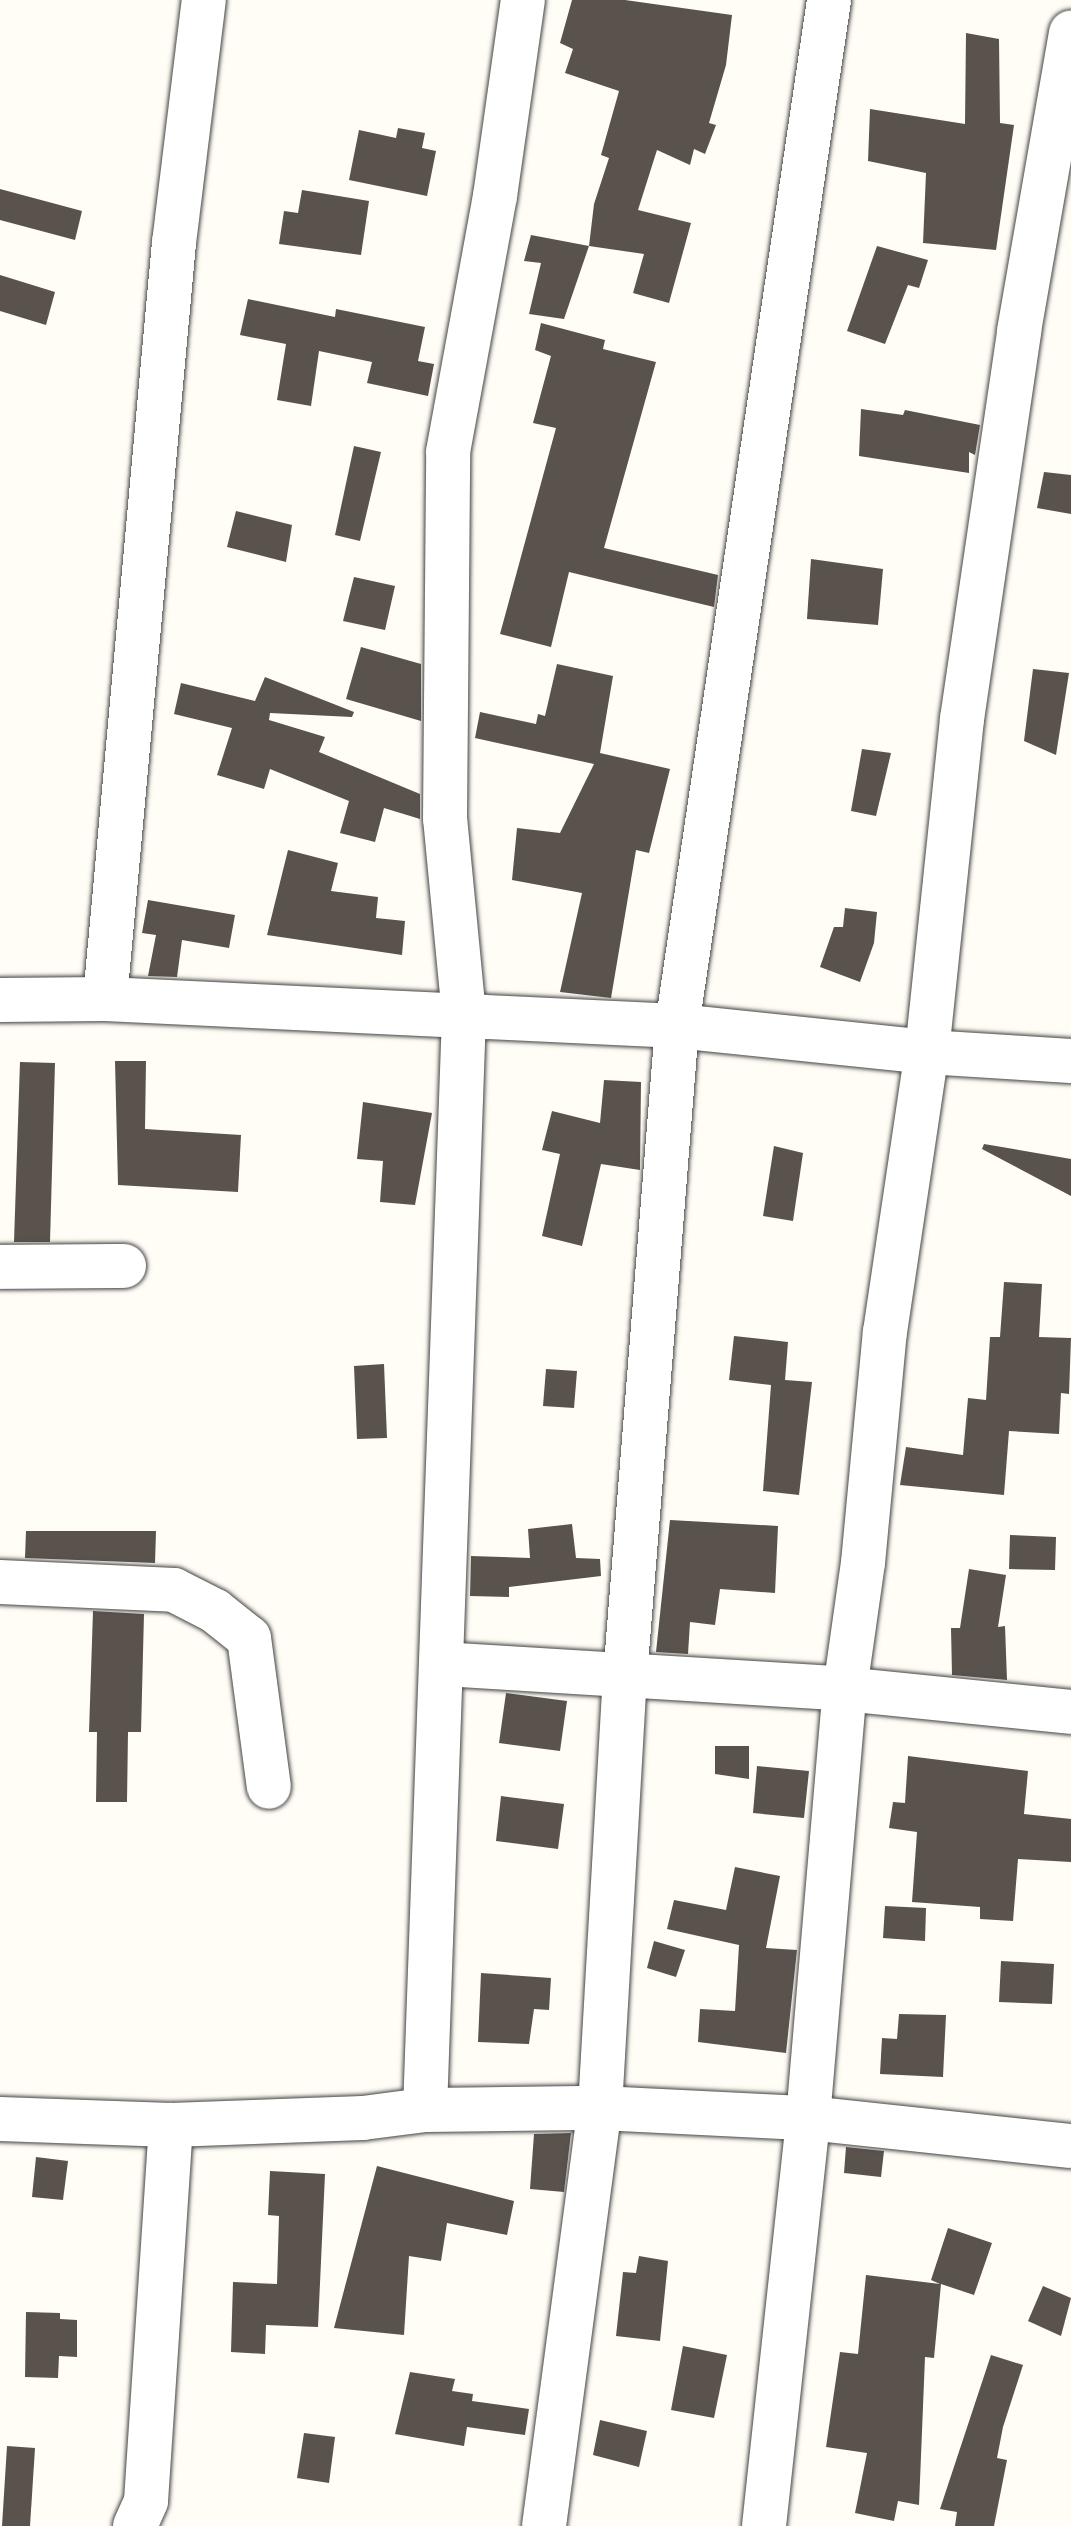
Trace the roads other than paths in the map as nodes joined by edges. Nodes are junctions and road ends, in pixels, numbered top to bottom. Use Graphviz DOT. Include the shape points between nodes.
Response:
graph roads {
  1 [pos="204,0"];
  2 [pos="523,0"];
  3 [pos="829,0"];
  4 [pos="1071,32"];
  5 [pos="105,999"];
  6 [pos="0,1000"];
  7 [pos="464,1015"];
  8 [pos="677,1026"];
  9 [pos="927,1052"];
  10 [pos="1071,1061"];
  11 [pos="124,1266"];
  12 [pos="0,1267"];
  13 [pos="0,1582"];
  14 [pos="442,1664"];
  15 [pos="625,1677"];
  16 [pos="845,1689"];
  17 [pos="1071,1712"];
  18 [pos="269,1787"];
  19 [pos="600,2108"];
  20 [pos="425,2110"];
  21 [pos="808,2118"];
  22 [pos="0,2119"];
  23 [pos="171,2125"];
  24 [pos="1071,2146"];
  25 [pos="135,2526"];
  26 [pos="544,2526"];
  27 [pos="764,2526"];
  1 -- 5 [label="street" via="174,243"];
  2 -- 7 [label="street" via="495,196 448,452 445,819"];
  3 -- 8 [label="street"];
  4 -- 9 [label="street" via="1019,331 962,719"];
  5 -- 6 [label="street"];
  5 -- 7 [label="street"];
  7 -- 8 [label="street"];
  7 -- 14 [label="street"];
  8 -- 9 [label="street"];
  8 -- 15 [label="street"];
  9 -- 10 [label="street"];
  9 -- 16 [label="street" via="885,1332"];
  11 -- 12 [label="street"];
  13 -- 18 [label="street" via="174,1590 215,1611 249,1638"];
  14 -- 15 [label="street"];
  14 -- 20 [label="street"];
  15 -- 16 [label="street"];
  15 -- 19 [label="street"];
  16 -- 17 [label="street"];
  16 -- 21 [label="street"];
  19 -- 20 [label="street"];
  19 -- 21 [label="street"];
  19 -- 26 [label="street"];
  20 -- 23 [label="street" via="363,2118"];
  21 -- 24 [label="street"];
  21 -- 27 [label="street"];
  22 -- 23 [label="street"];
  23 -- 25 [label="street" via="146,2501"];
}
